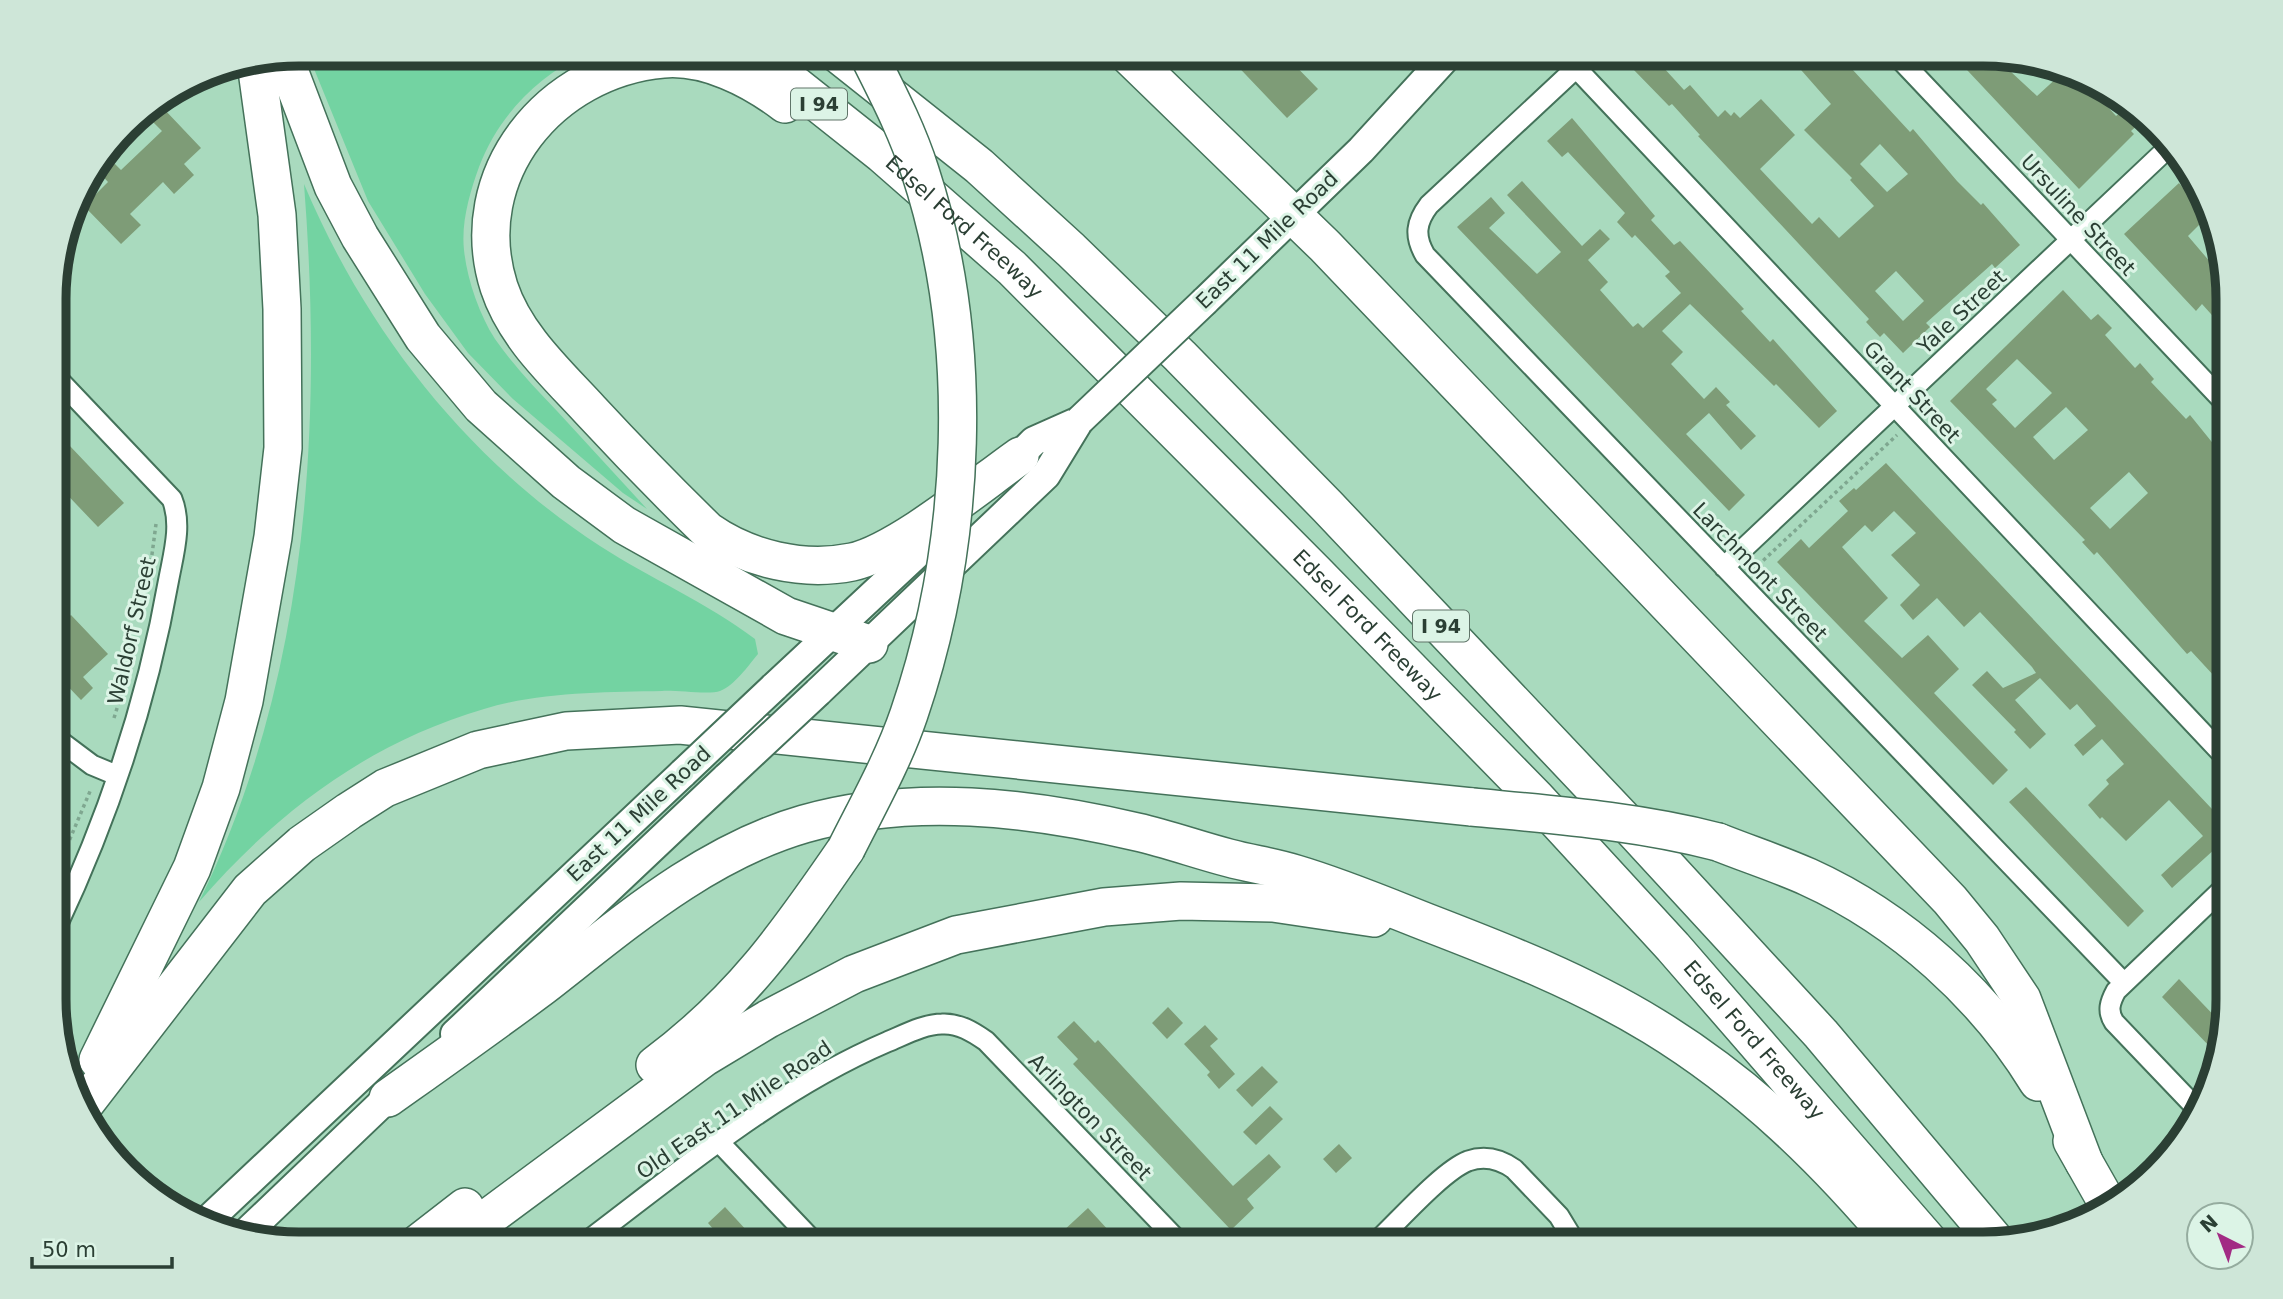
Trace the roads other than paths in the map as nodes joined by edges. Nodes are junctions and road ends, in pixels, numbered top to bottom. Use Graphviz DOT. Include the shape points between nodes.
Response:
graph roads {
  1 [pos="627,66"];
  2 [pos="708,66"];
  3 [pos="771,66"];
  4 [pos="853,66"];
  5 [pos="874,66"];
  6 [pos="1140,66"];
  7 [pos="1438,66"];
  8 [pos="1564,66"];
  9 [pos="1574,66"];
  10 [pos="1906,66"];
  11 [pos="288,67"];
  12 [pos="257,70"];
  13 [pos="2164,152"];
  14 [pos="882,154"];
  15 [pos="1292,218"];
  16 [pos="2070,240"];
  17 [pos="66,387"];
  18 [pos="2216,393"];
  19 [pos="1895,406"];
  20 [pos="1079,421"];
  21 [pos="1020,456"];
  22 [pos="1724,567"];
  23 [pos="834,631"];
  24 [pos="869,644"];
  25 [pos="2216,747"];
  26 [pos="66,748"];
  27 [pos="108,771"];
  28 [pos="2216,895"];
  29 [pos="66,907"];
  30 [pos="1503,952"];
  31 [pos="2124,983"];
  32 [pos="961,1027"];
  33 [pos="84,1086"];
  34 [pos="89,1098"];
  35 [pos="388,1098"];
  36 [pos="2192,1103"];
  37 [pos="719,1142"];
  38 [pos="2084,1162"];
  39 [pos="2104,1198"];
  40 [pos="212,1216"];
  41 [pos="252,1228"];
  42 [pos="433,1232"];
  43 [pos="469,1232"];
  44 [pos="599,1232"];
  45 [pos="805,1232"];
  46 [pos="1169,1232"];
  47 [pos="1387,1232"];
  48 [pos="1569,1232"];
  49 [pos="1885,1232"];
  50 [pos="1921,1232"];
  51 [pos="1988,1232"];
  1 -- 21 [label="highway" via="610,69 555,101 534,122 505,172 491,245 507,307 519,329 652,476 731,547 754,556 808,564 853,562 902,539"];
  2 -- 14 [label="highway" via="740,75 764,89 828,136"];
  3 -- 14 [label="highway, Edsel Ford Freeway / I 94"];
  4 -- 51 [label="highway, I 94" via="979,166 1071,250 1327,506 1821,1034"];
  5 -- 42 [label="highway, bridge" via="904,127 937,227 958,401 951,540 908,717 846,849 753,978 684,1043"];
  6 -- 15 [label="highway"];
  7 -- 15 [label="main road, East 11 Mile Road"];
  8 -- 22 [label="street, Larchmont Street" via="1429,205 1418,225 1419,245"];
  9 -- 19 [label="street, Grant Street"];
  10 -- 16 [label="street, Ursuline Street"];
  11 -- 23 [label="highway" via="328,174 360,237 422,337 481,406 566,482 624,525 786,617"];
  12 -- 33 [label="highway" via="277,215 283,369 283,448 259,624 221,788 192,868"];
  13 -- 16 [label="street, Yale Street"];
  14 -- 50 [label="highway, Edsel Ford Freeway / I 94" via="1012,268 1537,799 1673,947"];
  15 -- 20 [label="main road, East 11 Mile Road, bridge"];
  15 -- 38 [label="highway" via="1325,246 1950,900 2022,999"];
  16 -- 18 [label="street, Ursuline Street"];
  16 -- 19 [label="street, Yale Street"];
  17 -- 27 [label="street, Waldorf Street" via="163,489 176,510 162,620 142,698"];
  19 -- 22 [label="street, Yale Street"];
  19 -- 25 [label="street, Grant Street"];
  20 -- 21 [label="main road, East 11 Mile Road" via="1034,441"];
  20 -- 24 [label="main road, East 11 Mile Road" via="1046,475"];
  21 -- 23 [label="main road, East 11 Mile Road"];
  22 -- 31 [label="street, Larchmont Street"];
  23 -- 24 [label="highway"];
  23 -- 40 [label="main road, East 11 Mile Road, bridge"];
  24 -- 35 [label="main road, East 11 Mile Road, bridge"];
  26 -- 27 [label="street"];
  27 -- 29 [label="street, Waldorf Street" via="77,883"];
  28 -- 31 [label="street"];
  30 -- 35 [label="highway" via="1295,873 1139,832 1038,813 950,806 841,815 764,838 700,869"];
  30 -- 43 [label="highway" via="1380,919 1273,903 1181,901 1104,907 956,935 854,974 705,1057"];
  30 -- 49 [label="highway" via="1602,997 1732,1080 1809,1146"];
  31 -- 36 [label="street" via="2112,998 2109,1014"];
  32 -- 37 [label="street, Old East 11 Mile Road" via="925,1027 849,1059"];
  32 -- 46 [label="street, Arlington Street" via="986,1041"];
  34 -- 38 [label="highway, bridge" via="250,890 302,844 385,788 478,750 523,739 578,730 680,725 1604,820 1718,842 1810,878 1855,903 1949,973 2010,1041"];
  35 -- 41 [label="main road, East 11 Mile Road"];
  37 -- 44 [label="street, Old East 11 Mile Road"];
  37 -- 45 [label="street"];
  38 -- 39 [label="highway"];
  47 -- 48 [label="street" via="1457,1166 1485,1158 1514,1170"];
}
